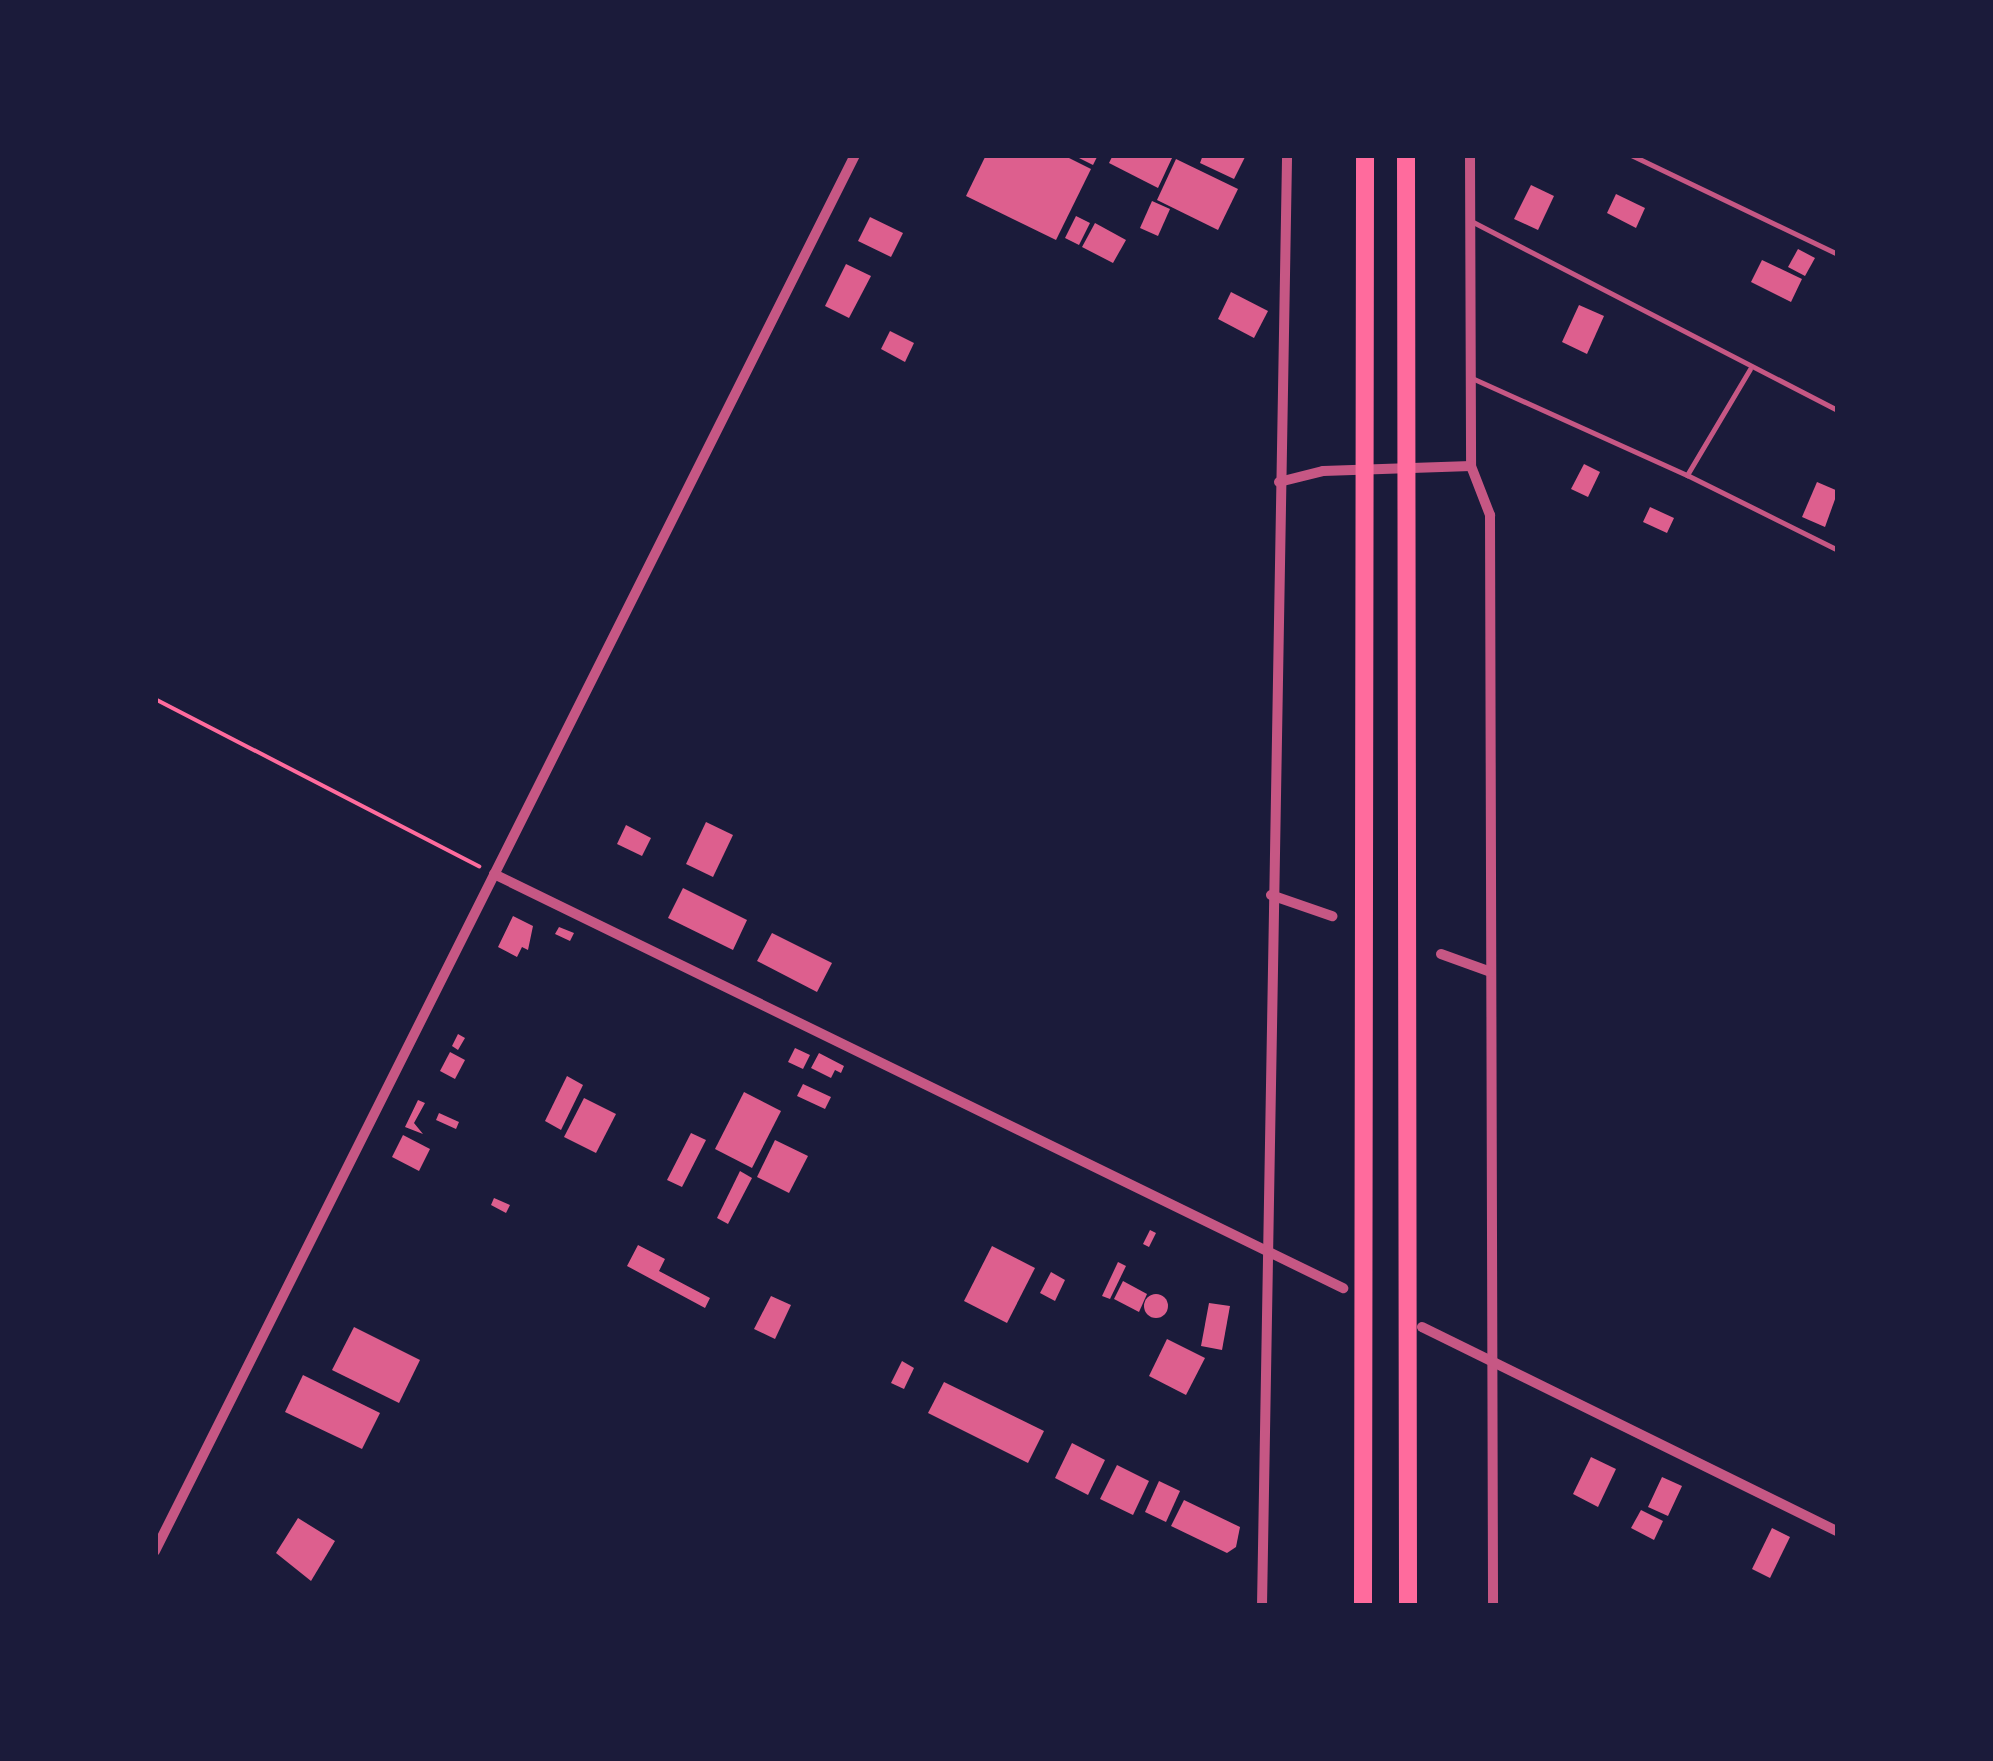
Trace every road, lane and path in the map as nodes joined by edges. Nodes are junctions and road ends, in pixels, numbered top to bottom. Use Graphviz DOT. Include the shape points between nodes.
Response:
graph roads {
  1 [pos="854,155"];
  2 [pos="1287,155"];
  3 [pos="1365,155"];
  4 [pos="1406,155"];
  5 [pos="1470,155"];
  6 [pos="1631,155"];
  7 [pos="1470,220"];
  8 [pos="1838,254"];
  9 [pos="1750,369"];
  10 [pos="1471,378"];
  11 [pos="1838,410"];
  12 [pos="1471,466"];
  13 [pos="1686,475"];
  14 [pos="1279,482"];
  15 [pos="1838,550"];
  16 [pos="155,699"];
  17 [pos="494,874"];
  18 [pos="1271,895"];
  19 [pos="1332,916"];
  20 [pos="1441,954"];
  21 [pos="1491,972"];
  22 [pos="1264,1252"];
  23 [pos="1343,1288"];
  24 [pos="1422,1327"];
  25 [pos="1492,1362"];
  26 [pos="1838,1532"];
  27 [pos="155,1550"];
  28 [pos="1262,1606"];
  29 [pos="1363,1606"];
  30 [pos="1408,1606"];
  31 [pos="1493,1606"];
  1 -- 17 [label="street"];
  2 -- 14 [label="street" via="1286,442"];
  3 -- 29 [label="highway"];
  4 -- 30 [label="highway"];
  5 -- 7 [label="street"];
  6 -- 8 [label="lane"];
  7 -- 9 [label="lane"];
  7 -- 10 [label="street"];
  9 -- 11 [label="lane"];
  9 -- 13 [label="lane"];
  10 -- 12 [label="street"];
  10 -- 13 [label="lane"];
  12 -- 14 [label="street" via="1323,471"];
  12 -- 21 [label="street" via="1490,515"];
  13 -- 15 [label="lane"];
  14 -- 18 [label="street"];
  16 -- 17 [label="path"];
  17 -- 22 [label="street"];
  17 -- 27 [label="street"];
  18 -- 19 [label="street"];
  18 -- 22 [label="street"];
  20 -- 21 [label="street"];
  21 -- 25 [label="street"];
  22 -- 23 [label="street"];
  22 -- 28 [label="street"];
  24 -- 25 [label="street"];
  25 -- 26 [label="street"];
  25 -- 31 [label="street"];
}
